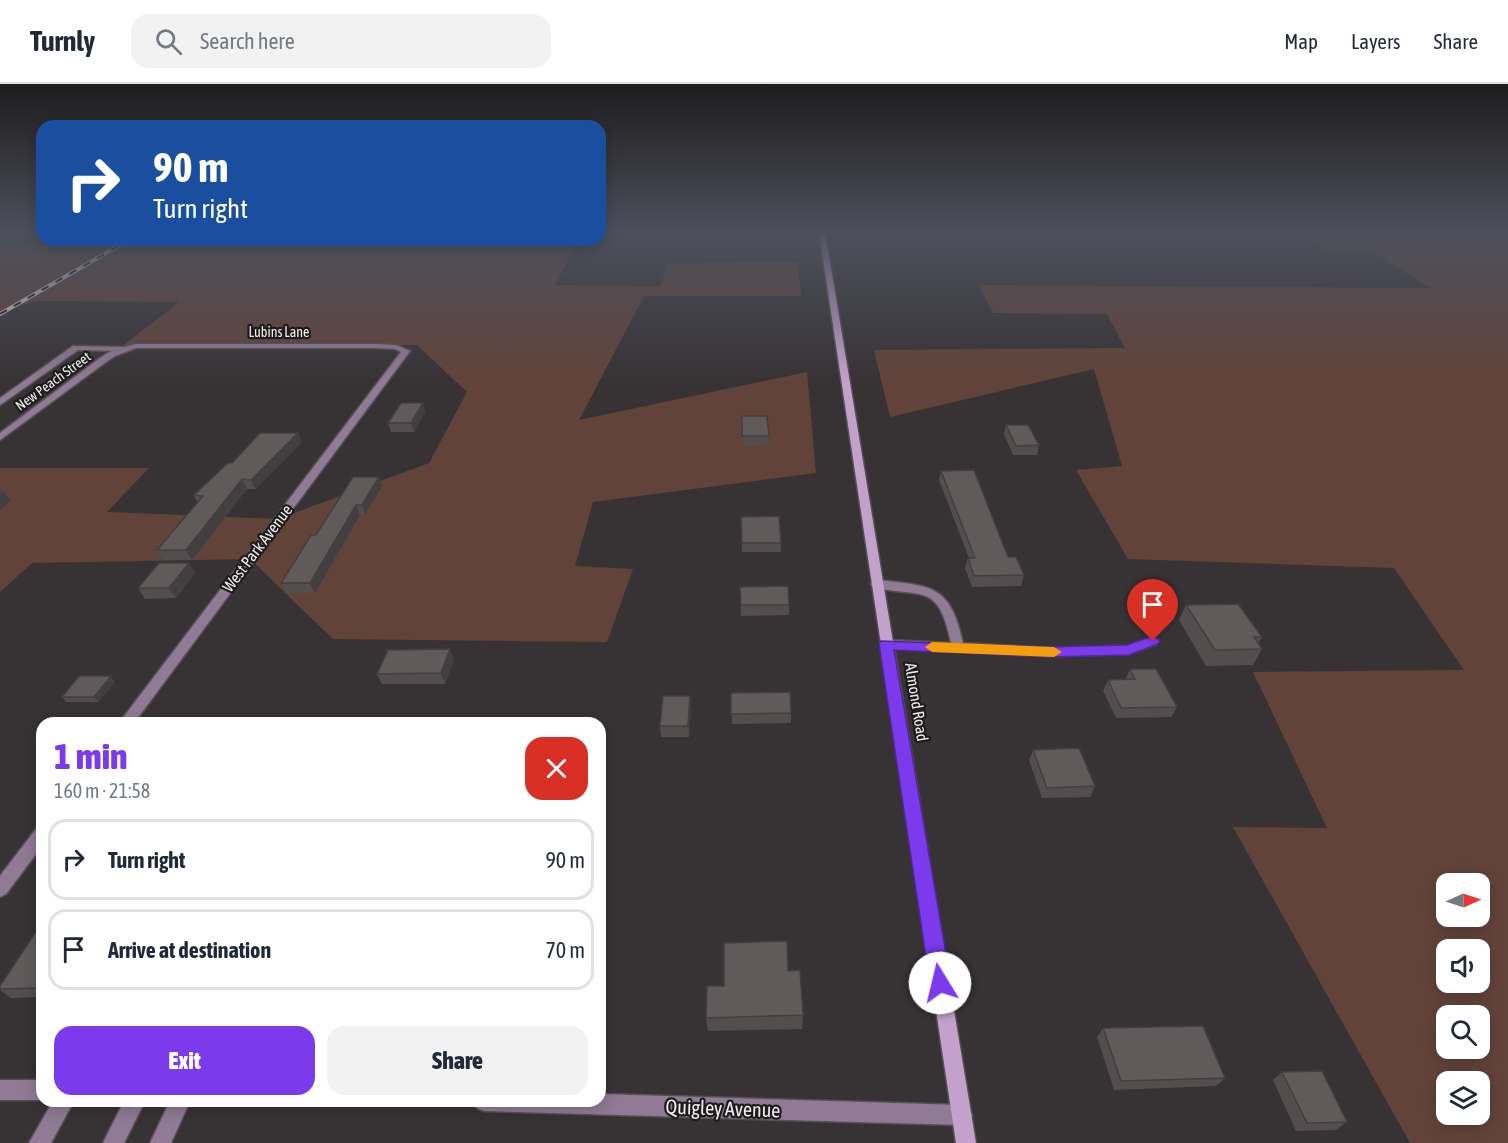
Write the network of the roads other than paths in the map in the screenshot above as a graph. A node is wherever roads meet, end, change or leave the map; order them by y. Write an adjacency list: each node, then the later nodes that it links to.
1 (830, 281): 6 (main road, Almond Road)
2 (124, 349): 3 (street, Lubins Lane); 4 (street); 5 (street, New Peach Street)
3 (389, 373): 10 (street, West Park Avenue)
4 (0, 402)
5 (0, 437)
6 (877, 584): 8 (main road, Almond Road); 9 (street)
7 (1153, 641): 9 (street)
8 (886, 644): 9 (street); 19 (main road, Almond Road)
9 (958, 648)
10 (131, 717)
11 (36, 842): 12 (street)
12 (0, 889)
13 (0, 1090): 14 (street)
14 (36, 1090)
15 (606, 1105): 19 (street, Quigley Avenue)
16 (60, 1107): 20 (street)
17 (132, 1107): 21 (street)
18 (177, 1107): 22 (street)
19 (962, 1115): 23 (main road, Almond Road)
20 (39, 1143)
21 (113, 1143)
22 (160, 1143)
23 (966, 1143)

